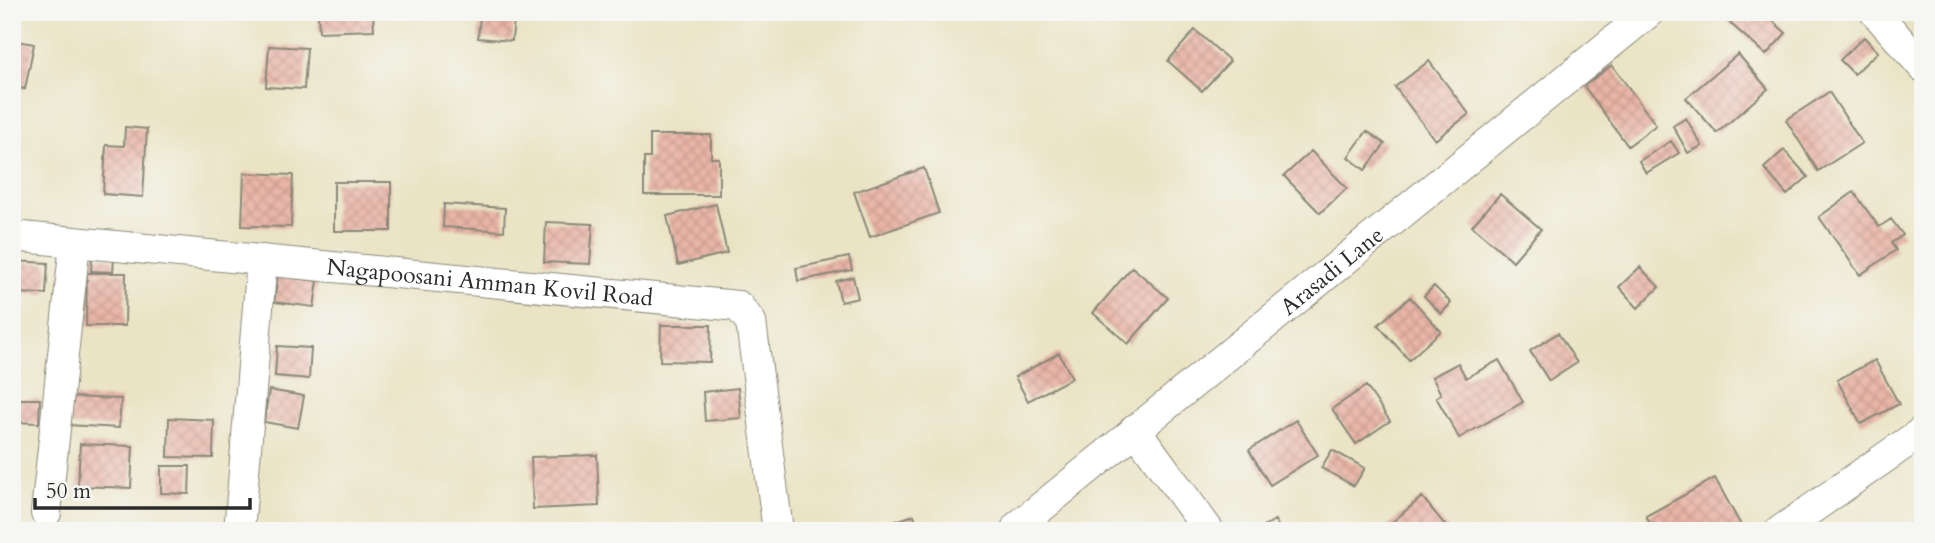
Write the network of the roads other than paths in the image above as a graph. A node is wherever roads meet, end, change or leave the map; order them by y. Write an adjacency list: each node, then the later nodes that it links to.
1 (1649, 12): 7 (street, Arasadi Lane)
2 (1875, 12): 3 (street)
3 (1923, 67)
4 (12, 236): 5 (street, Nagapoosani Amman Kovil Road)
5 (75, 243): 6 (street, Nagapoosani Amman Kovil Road); 9 (street)
6 (262, 260): 10 (street); 11 (street, Nagapoosani Amman Kovil Road)
7 (1135, 429): 12 (street, Arasadi Lane); 13 (street)
8 (1923, 431): 14 (street)
9 (46, 513)
10 (239, 531)
11 (778, 531)
12 (1016, 531)
13 (1209, 531)
14 (1780, 531)

